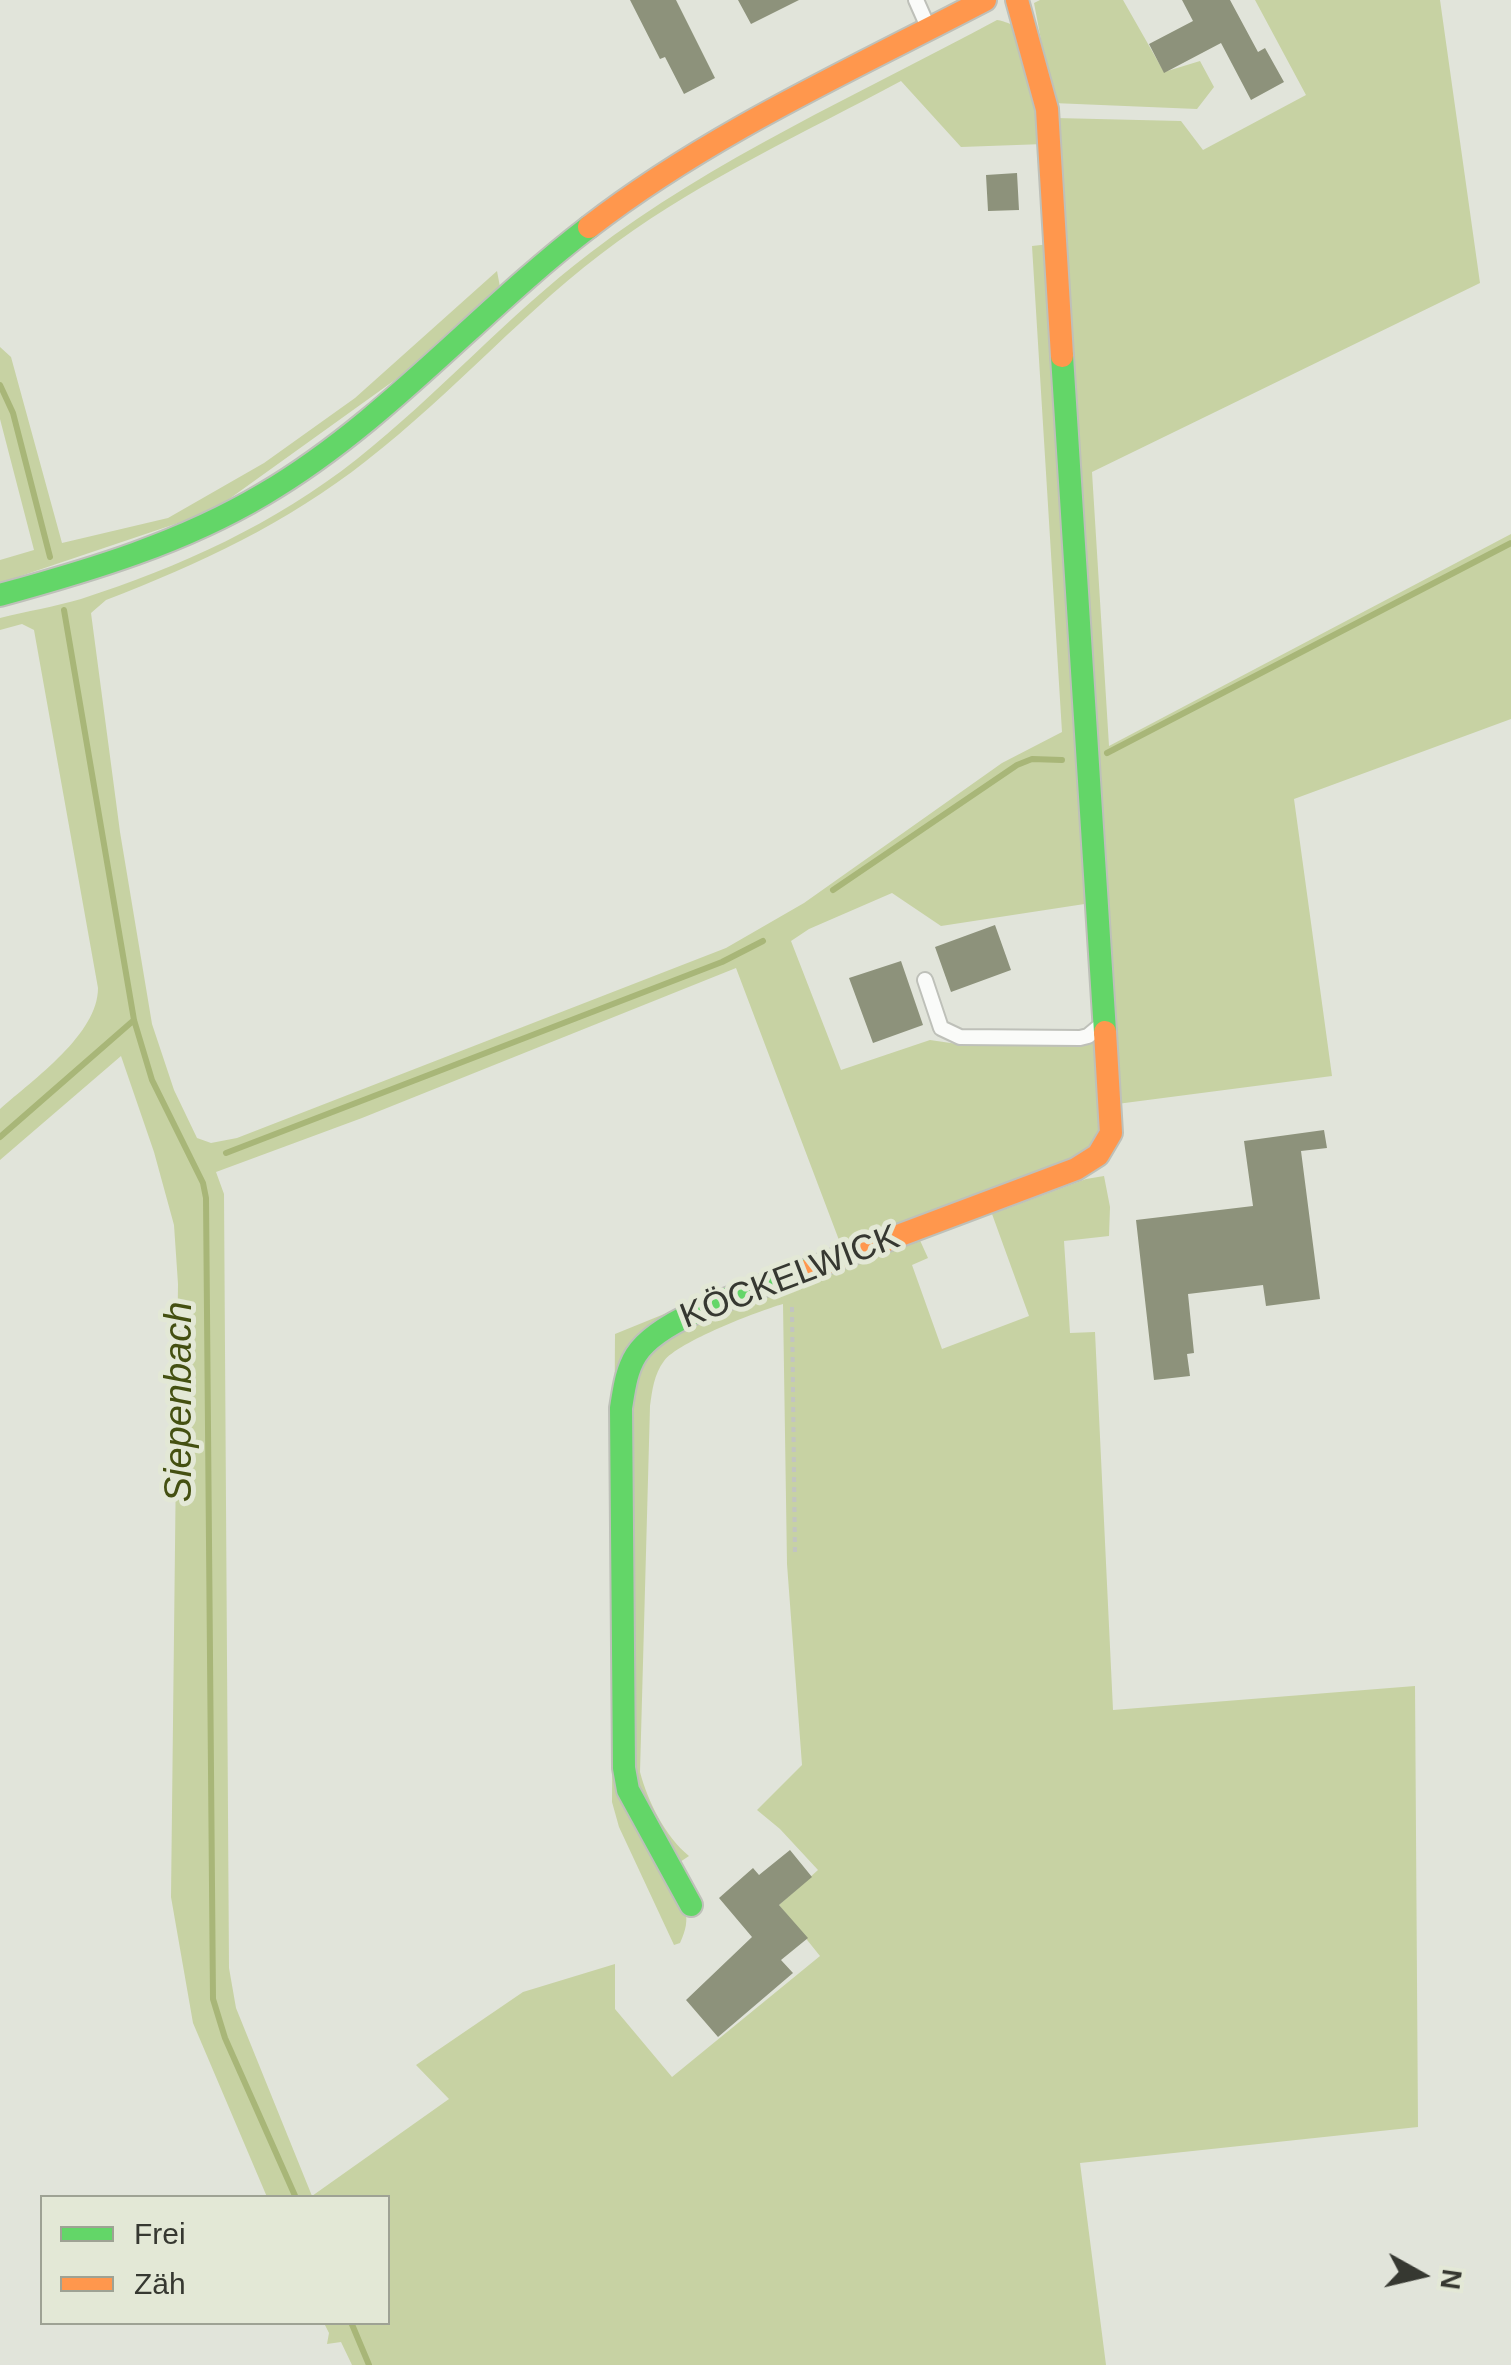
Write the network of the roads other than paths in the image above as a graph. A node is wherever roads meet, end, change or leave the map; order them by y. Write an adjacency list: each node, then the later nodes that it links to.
1 (916, 0): 4 (lane)
2 (985, 0): 4 (street)
3 (1017, 0): 7 (street, KÖCKELWICK)
4 (929, 30): 5 (street)
5 (0, 595)
6 (925, 980): 7 (lane)
7 (1104, 1022): 8 (street, KÖCKELWICK)
8 (692, 1905)

